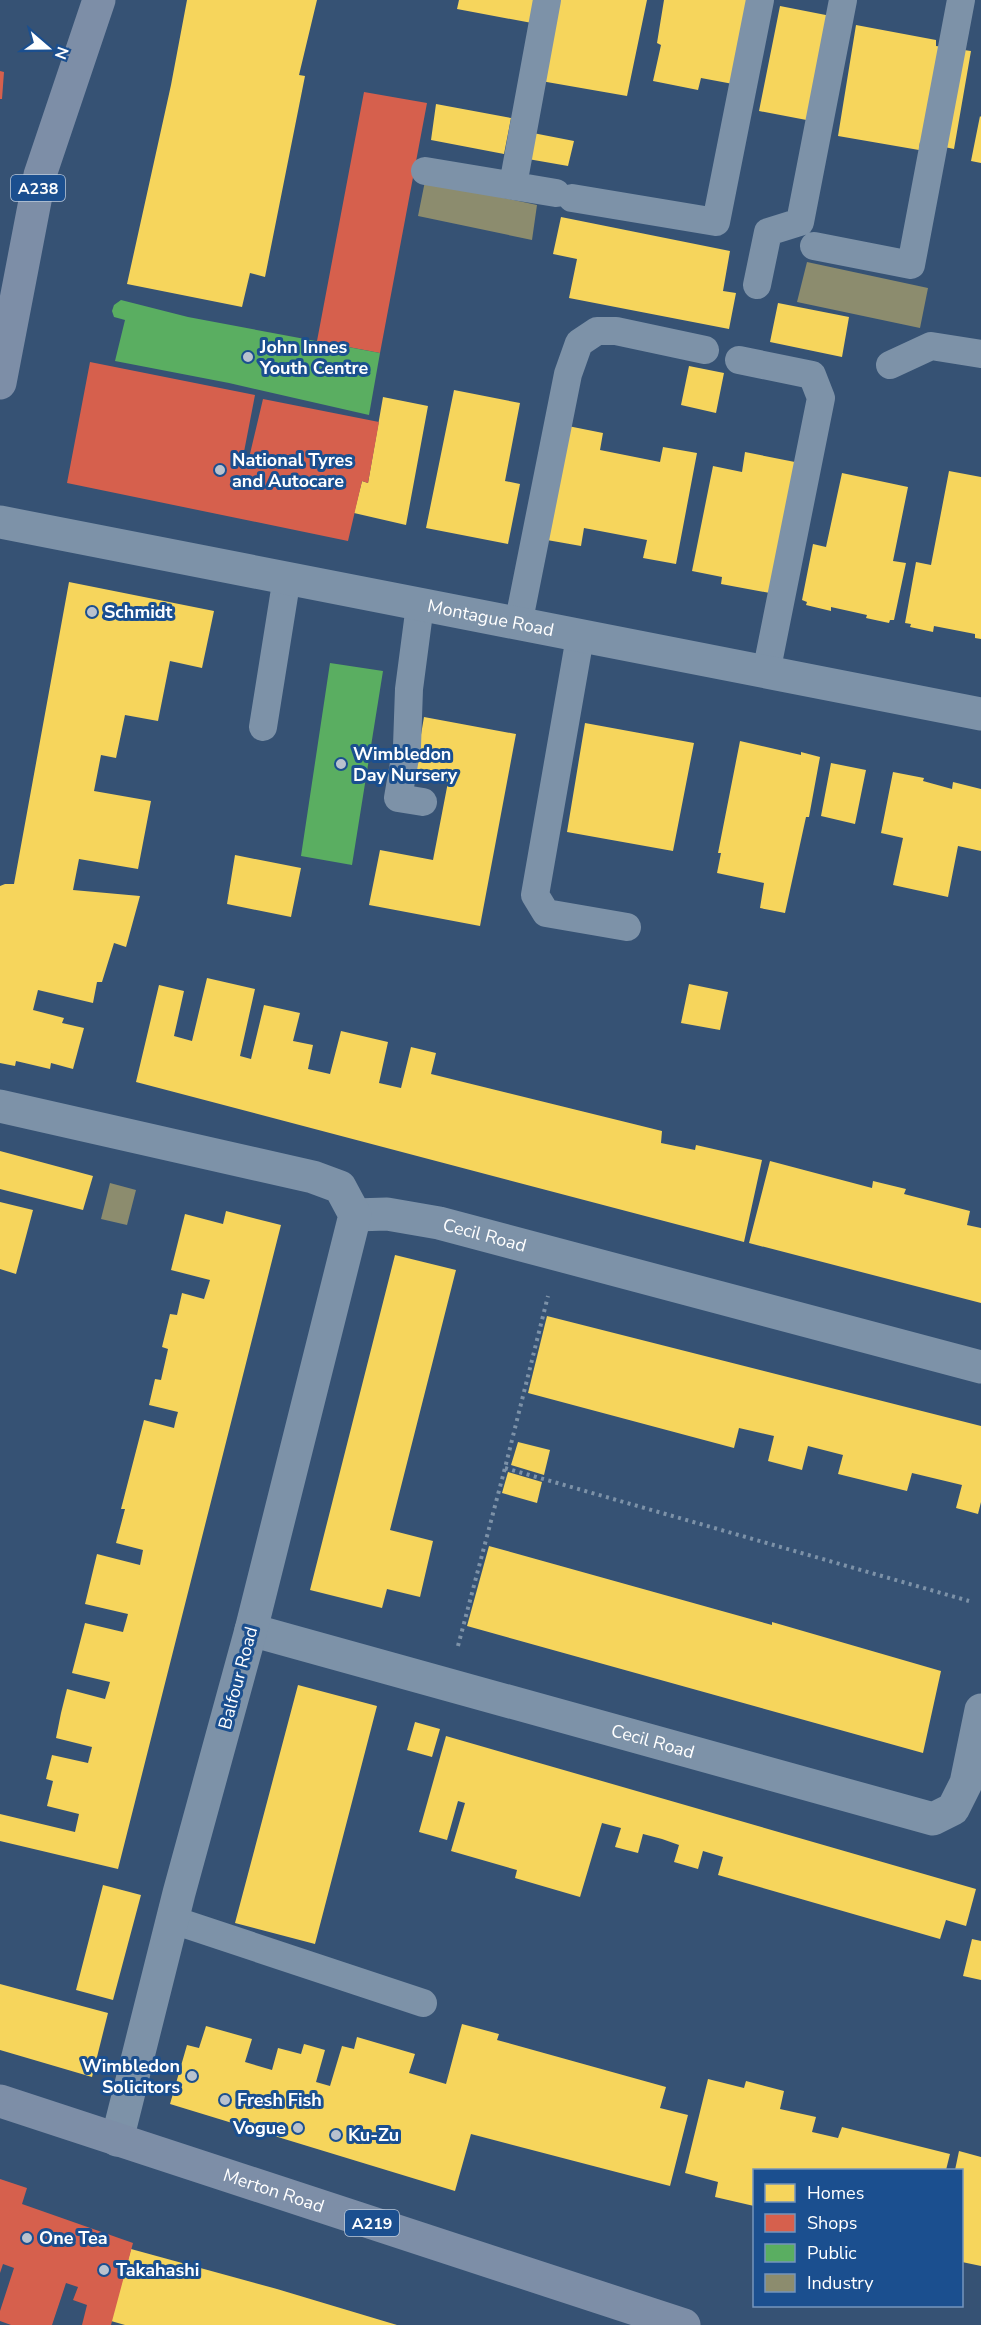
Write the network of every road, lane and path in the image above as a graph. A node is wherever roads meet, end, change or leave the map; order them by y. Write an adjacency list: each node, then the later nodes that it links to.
1 (99, 0): 14 (main road, A238)
2 (547, 0): 7 (lane)
3 (760, 0): 7 (lane)
4 (843, 0): 9 (lane)
5 (961, 0): 8 (lane)
6 (425, 171): 7 (lane)
7 (513, 186)
8 (814, 246)
9 (757, 285)
10 (705, 350): 18 (lane)
11 (981, 354): 13 (lane)
12 (739, 360): 20 (lane)
13 (890, 365)
14 (0, 383)
15 (0, 522): 16 (street, Montague Road)
16 (287, 577): 17 (street, Montague Road); 22 (lane)
17 (420, 605): 18 (street, Montague Road); 23 (lane)
18 (518, 625): 19 (street, Montague Road)
19 (580, 637): 20 (street, Montague Road); 24 (lane)
20 (766, 673): 21 (street, Montague Road)
21 (981, 714)
22 (263, 727)
23 (423, 802)
24 (627, 927)
25 (0, 1106): 26 (street)
26 (355, 1215): 28 (street, Cecil Road); 31 (street, Balfour Road)
27 (550, 1288): 29 (path)
28 (981, 1367)
29 (506, 1468): 30 (path); 32 (path)
30 (969, 1601)
31 (251, 1630): 33 (street, Cecil Road); 34 (street, Balfour Road)
32 (457, 1649)
33 (981, 1710)
34 (173, 1920): 35 (lane); 37 (street, Balfour Road)
35 (423, 2003)
36 (0, 2101): 37 (main road, Merton Road / A219)
37 (117, 2140): 38 (main road, Merton Road / A219)
38 (684, 2325)

